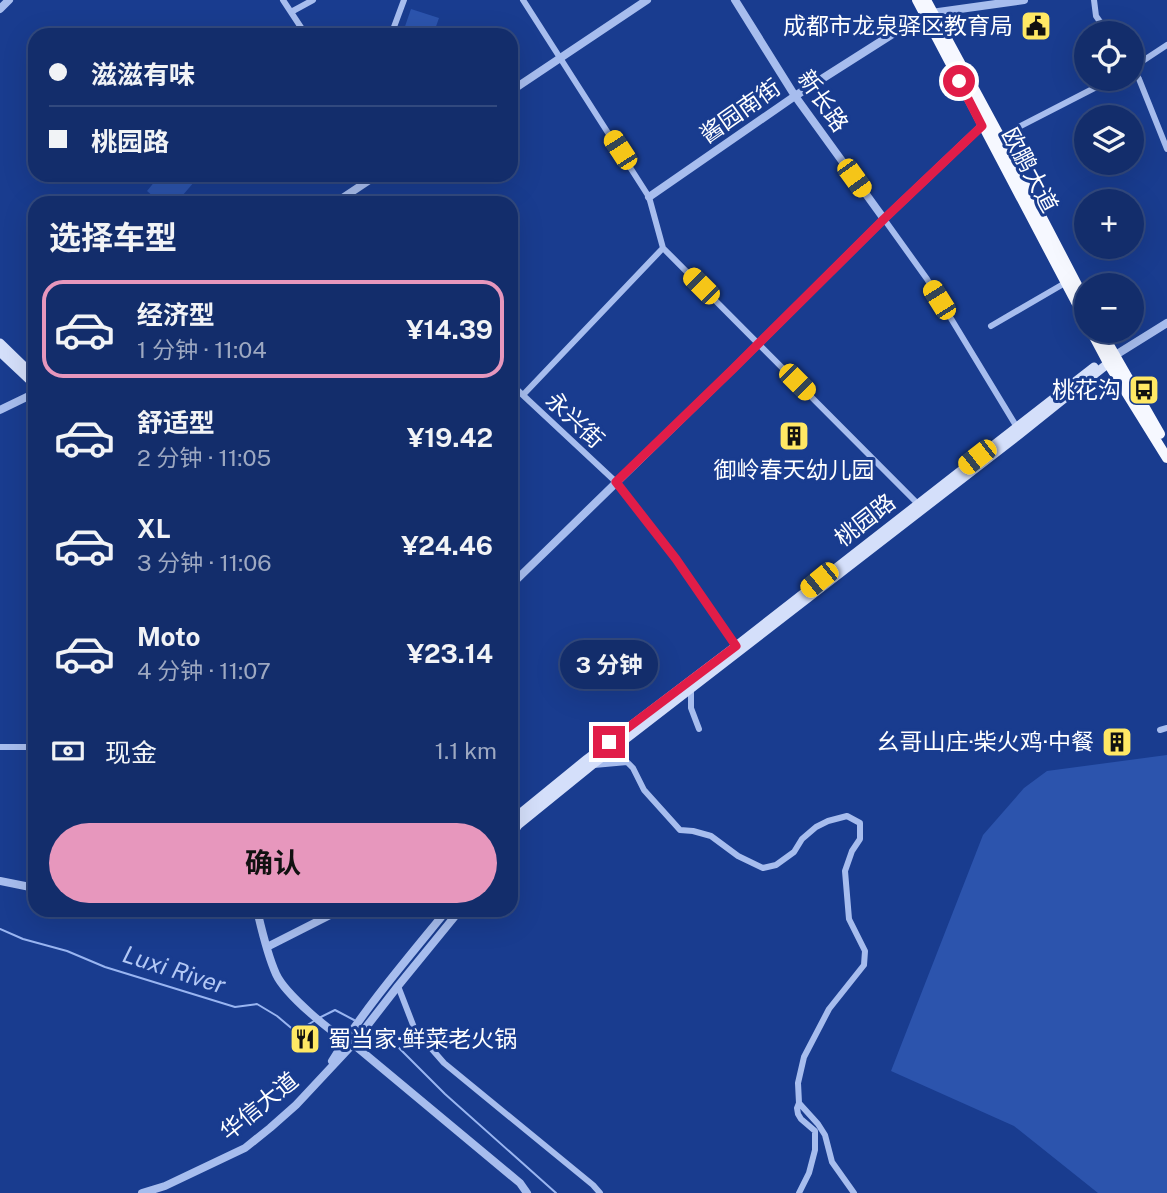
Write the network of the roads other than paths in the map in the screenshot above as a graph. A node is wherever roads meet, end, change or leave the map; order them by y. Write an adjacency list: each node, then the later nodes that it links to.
1 (9, 0): 12 (street)
2 (283, 0): 13 (street)
3 (313, 0): 13 (street)
4 (404, 0): 17 (street)
5 (523, 0): 19 (street)
6 (648, 0): 19 (street)
7 (734, 0): 24 (street, 新长路)
8 (917, 0): 14 (highway, 欧鹏大道)
9 (926, 0): 14 (highway, 欧鹏大道)
10 (1024, 0): 14 (street)
11 (1094, 0): 15 (street)
12 (0, 9)
13 (291, 12): 16 (street)
14 (928, 13): 24 (street, 酱园南街); 25 (highway, 欧鹏大道)
15 (1100, 21)
16 (301, 28)
17 (394, 28)
18 (1167, 46): 20 (street)
19 (560, 58): 21 (street); 30 (street)
20 (1144, 61)
21 (518, 86)
22 (1089, 91): 26 (street)
23 (1144, 91): 27 (street)
24 (795, 96): 30 (street, 酱园南街); 31 (street, 新长路)
25 (986, 122): 26 (highway, 欧鹏大道); 31 (street)
26 (995, 139): 33 (highway, 欧鹏大道); 34 (highway, 欧鹏大道)
27 (1167, 149)
28 (366, 182): 29 (street)
29 (346, 196)
30 (649, 197): 32 (street)
31 (884, 219): 41 (street); 50 (street, 新长路)
32 (663, 248): 41 (street); 47 (street)
33 (1074, 281)
34 (1065, 283): 35 (highway, 欧鹏大道); 37 (street)
35 (1074, 299)
36 (1167, 323): 43 (street)
37 (991, 326)
38 (0, 343): 44 (main road)
39 (1100, 343): 43 (highway)
40 (1105, 343): 43 (highway)
41 (758, 344): 53 (street); 54 (street)
42 (0, 352): 45 (main road)
43 (1111, 358): 50 (main road, 桃园路); 51 (highway); 52 (highway)
44 (28, 370)
45 (28, 378)
46 (518, 390): 47 (street, 永兴街)
47 (523, 395): 53 (street, 永兴街)
48 (28, 396): 49 (street)
49 (0, 410)
50 (1018, 430): 54 (main road, 桃园路)
51 (1167, 445)
52 (1167, 458)
53 (616, 482): 55 (street); 56 (street, 永兴街)
54 (920, 506): 56 (main road, 桃园路)
55 (518, 578)
56 (738, 648): 57 (main road); 62 (main road, 桃园路)
57 (691, 689): 58 (street); 61 (main road)
58 (699, 729)
59 (0, 747): 60 (street)
60 (28, 747)
61 (592, 765): 63 (main road); 74 (street)
62 (518, 821)
63 (518, 821)
64 (0, 881): 65 (street)
65 (28, 887)
66 (259, 917): 70 (street)
67 (326, 917): 70 (street)
68 (442, 917): 72 (street)
69 (454, 917): 71 (street)
70 (267, 947): 73 (street)
71 (398, 986): 72 (street); 77 (street)
72 (382, 999): 73 (street, 华信大道)
73 (349, 1043): 75 (street, 华信大道); 76 (street)
74 (799, 1103): 78 (street); 79 (street)
75 (142, 1193)
76 (527, 1193)
77 (600, 1193)
78 (799, 1193)
79 (854, 1193)

